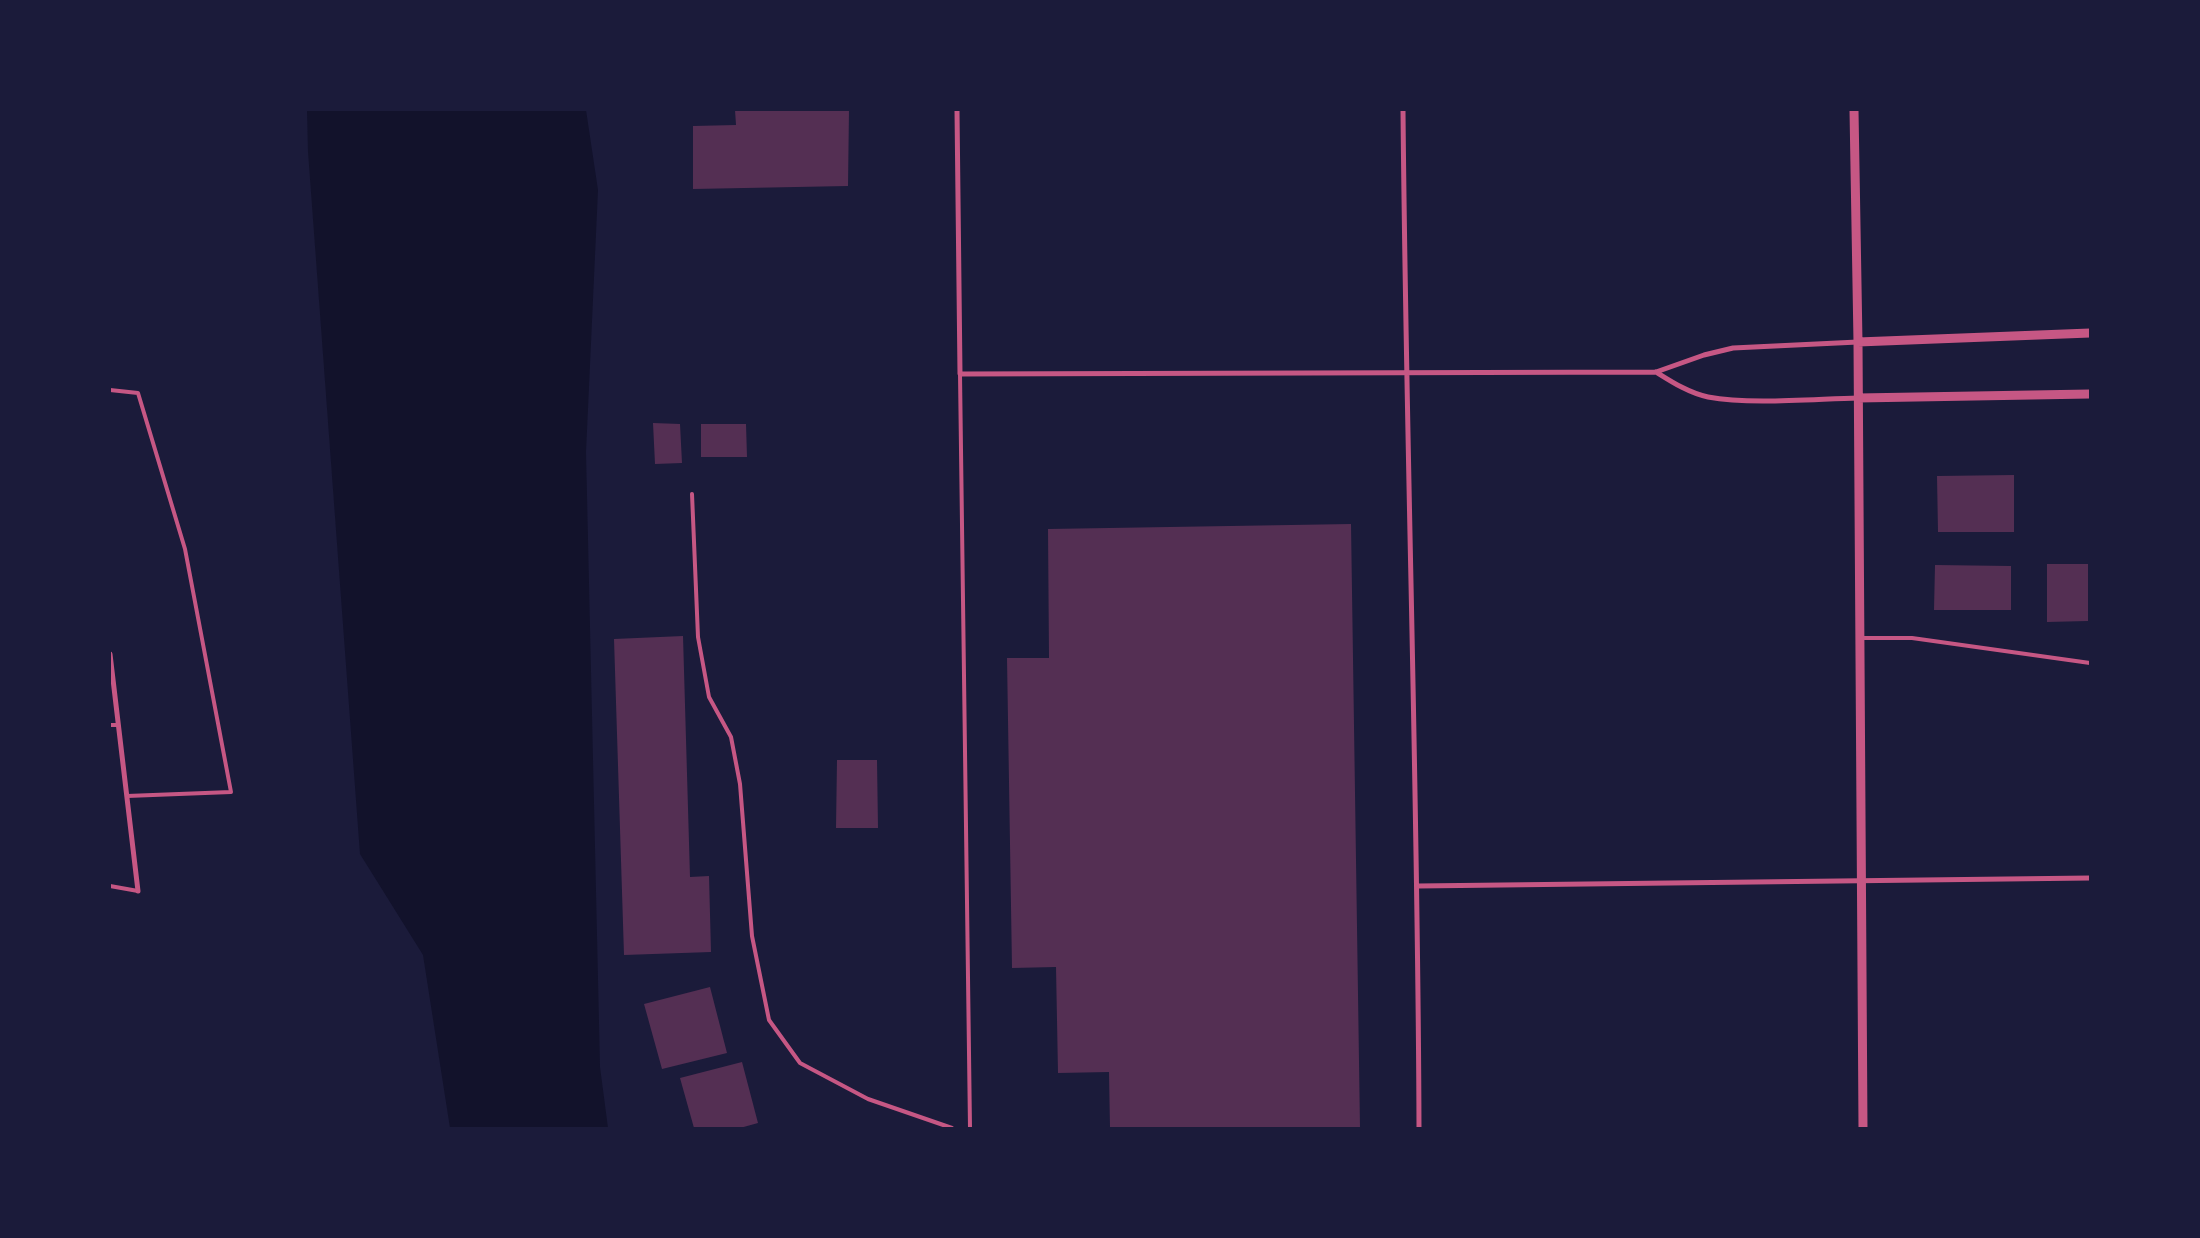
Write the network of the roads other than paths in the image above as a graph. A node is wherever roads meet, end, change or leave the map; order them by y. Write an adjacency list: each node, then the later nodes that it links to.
1 (957, 110): 7 (street)
2 (1403, 110): 8 (street)
3 (1854, 110): 5 (street)
4 (2090, 333): 5 (street)
5 (1858, 342): 6 (street); 11 (street)
6 (1656, 372): 8 (street); 11 (street)
7 (960, 374): 8 (street); 25 (lane)
8 (1406, 374): 22 (street)
9 (110, 390): 18 (lane)
10 (2090, 394): 11 (street)
11 (1858, 398): 13 (street)
12 (692, 494): 24 (lane)
13 (1859, 638): 15 (lane); 20 (street)
14 (110, 654): 16 (street)
15 (2090, 663)
16 (118, 725): 17 (lane); 18 (street)
17 (110, 726)
18 (127, 796): 23 (street)
19 (2090, 878): 20 (street)
20 (1860, 880): 22 (street); 27 (street)
21 (110, 886): 23 (lane)
22 (1418, 886): 26 (street)
23 (138, 891)
24 (952, 1128)
25 (970, 1128)
26 (1419, 1128)
27 (1863, 1128)

